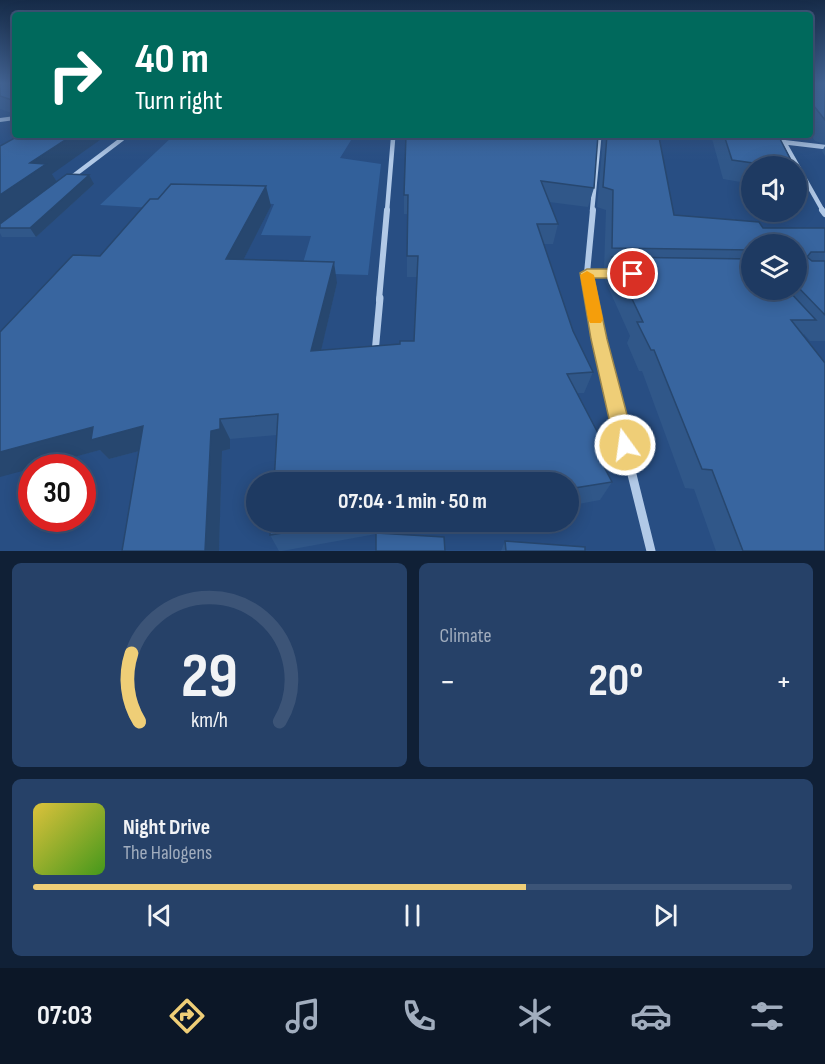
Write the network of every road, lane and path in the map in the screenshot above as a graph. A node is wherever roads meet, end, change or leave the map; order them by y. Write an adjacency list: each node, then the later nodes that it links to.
1 (123, 138): 7 (street)
2 (393, 138): 11 (street)
3 (599, 138): 9 (street)
4 (763, 139): 5 (street)
5 (784, 142): 6 (street); 8 (street)
6 (825, 147)
7 (60, 185)
8 (825, 214)
9 (587, 273): 10 (lane); 12 (street)
10 (622, 274)
11 (375, 359)
12 (651, 551)

